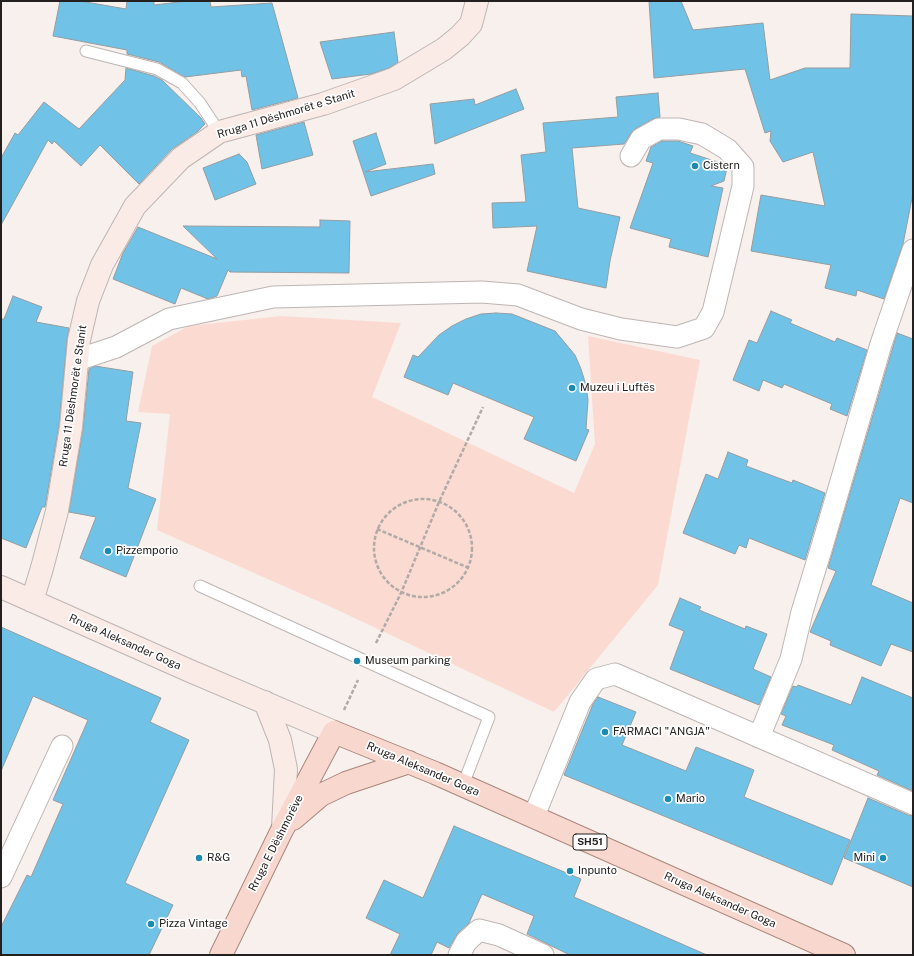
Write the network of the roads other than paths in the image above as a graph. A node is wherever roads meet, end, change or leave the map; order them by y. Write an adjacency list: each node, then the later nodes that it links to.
1 (477, 1): 3 (street, Rruga 11 Dëshmorët e Stanit)
2 (86, 51): 3 (lane)
3 (218, 132): 6 (street, Rruga 11 Dëshmorët e Stanit)
4 (631, 156): 6 (street)
5 (913, 250): 12 (street)
6 (77, 360): 9 (street, Rruga 11 Dëshmorët e Stanit)
7 (200, 586): 15 (lane)
8 (1, 587): 9 (street, Rruga Aleksander Goga / SH51)
9 (32, 601): 10 (street, Rruga Aleksander Goga / SH51)
10 (265, 702): 11 (street, Rruga Aleksander Goga / SH51); 18 (street)
11 (334, 732): 14 (main road, Rruga Aleksander Goga / SH51); 18 (main road, Rruga E Dëshmorëve)
12 (758, 737): 16 (street); 17 (street)
13 (62, 746): 19 (street)
14 (409, 762): 15 (main road, Rruga Aleksander Goga / SH51); 18 (main road)
15 (463, 785): 17 (main road, Rruga Aleksander Goga / SH51)
16 (913, 804)
17 (534, 816): 23 (main road, Rruga Aleksander Goga / SH51)
18 (283, 828): 20 (main road, Rruga E Dëshmorëve)
19 (1, 877)
20 (221, 955)
21 (459, 955): 22 (street)
22 (543, 955)
23 (844, 955)

